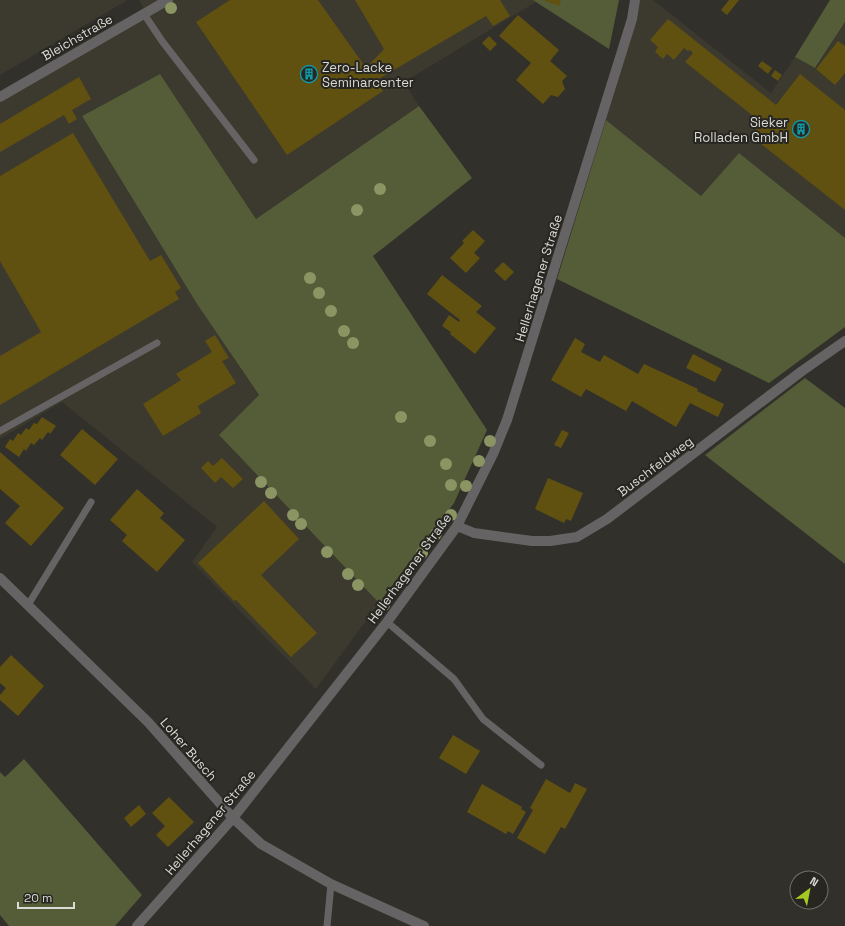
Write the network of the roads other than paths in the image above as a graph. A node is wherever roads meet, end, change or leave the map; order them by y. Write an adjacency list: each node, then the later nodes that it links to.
1 (168, 0): 3 (street, Bleichstraße)
2 (635, 0): 10 (street, Hellerhagener Straße)
3 (144, 14): 4 (street, Bleichstraße); 5 (lane)
4 (0, 97)
5 (254, 160)
6 (845, 341): 10 (street, Buschfeldweg)
7 (157, 343): 8 (lane)
8 (0, 431)
9 (91, 502): 12 (lane)
10 (457, 526): 13 (street, Hellerhagener Straße)
11 (0, 578): 12 (street, Loher Busch)
12 (28, 605): 15 (street, Loher Busch)
13 (387, 622): 14 (lane); 15 (street, Hellerhagener Straße)
14 (540, 765)
15 (233, 818): 16 (street, Loher Busch); 17 (street, Hellerhagener Straße)
16 (331, 884): 18 (lane); 19 (street, Loher Busch)
17 (136, 926)
18 (327, 926)
19 (424, 926)

